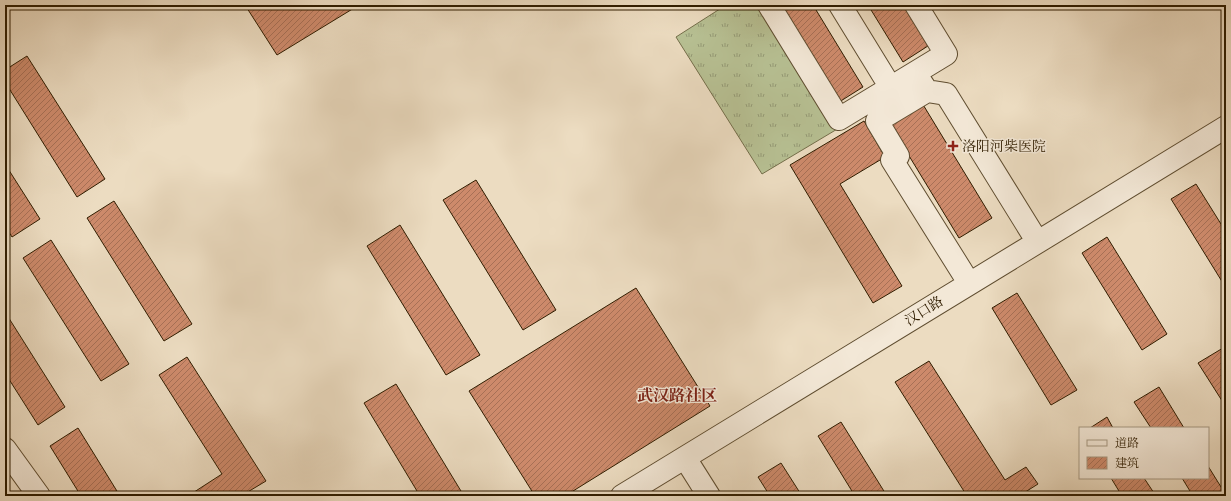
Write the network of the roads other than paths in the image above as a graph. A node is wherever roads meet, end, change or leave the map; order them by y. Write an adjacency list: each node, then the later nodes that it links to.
1 (769, 5): 5 (street)
2 (840, 5): 5 (street)
3 (916, 5): 4 (street)
4 (915, 73): 5 (street); 6 (street)
5 (891, 88)
6 (927, 91): 8 (street); 9 (street)
7 (1226, 127): 8 (street, 汉口路)
8 (1038, 241): 9 (street, 汉口路)
9 (969, 283): 11 (street, 汉口路)
10 (5, 449): 12 (street)
11 (685, 458): 13 (street, 汉口路); 14 (street)
12 (39, 496)
13 (622, 496)
14 (709, 496)

